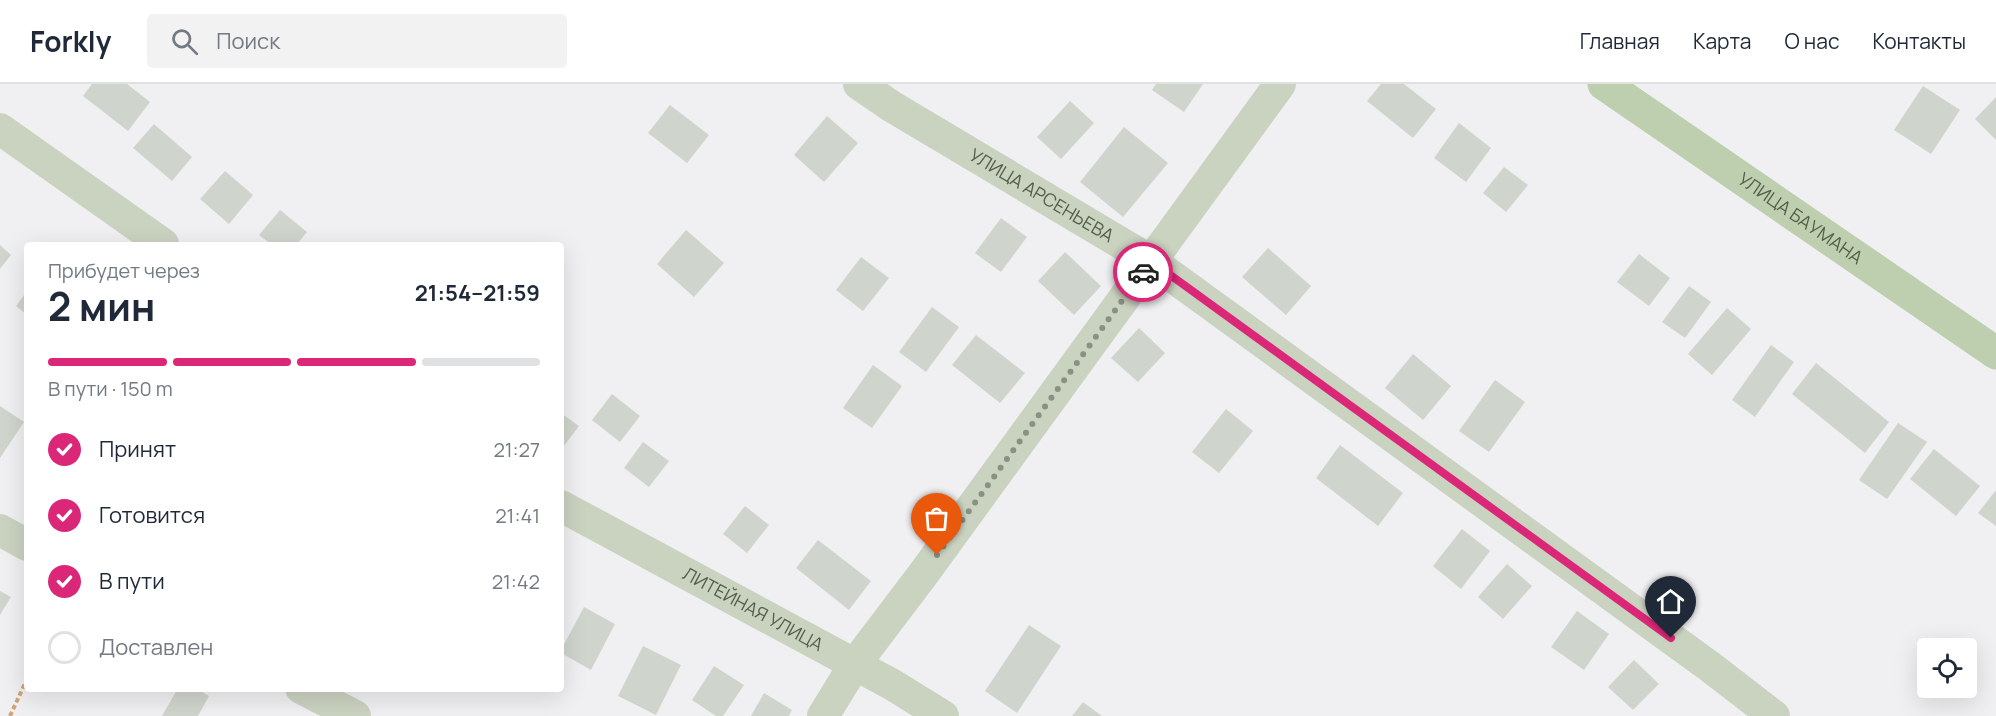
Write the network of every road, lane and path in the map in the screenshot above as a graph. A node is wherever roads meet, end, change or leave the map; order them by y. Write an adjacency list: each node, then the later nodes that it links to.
1 (859, 84): 6 (street, УЛИЦА АРСЕНЬЕВА)
2 (1280, 84): 6 (street)
3 (1604, 84): 7 (main road, УЛИЦА БАУМАНА)
4 (0, 129): 5 (street)
5 (160, 242)
6 (1151, 261): 11 (street); 18 (street, УЛИЦА АРСЕНЬЕВА)
7 (1996, 353)
8 (564, 508): 11 (street, ЛИТЕЙНАЯ УЛИЦА)
9 (0, 530): 10 (street)
10 (24, 543)
11 (855, 664): 16 (street); 17 (street, ЛИТЕЙНАЯ УЛИЦА)
12 (24, 686): 14 (path)
13 (310, 692): 15 (street)
14 (10, 716)
15 (355, 716)
16 (823, 716)
17 (943, 716)
18 (1774, 716)

